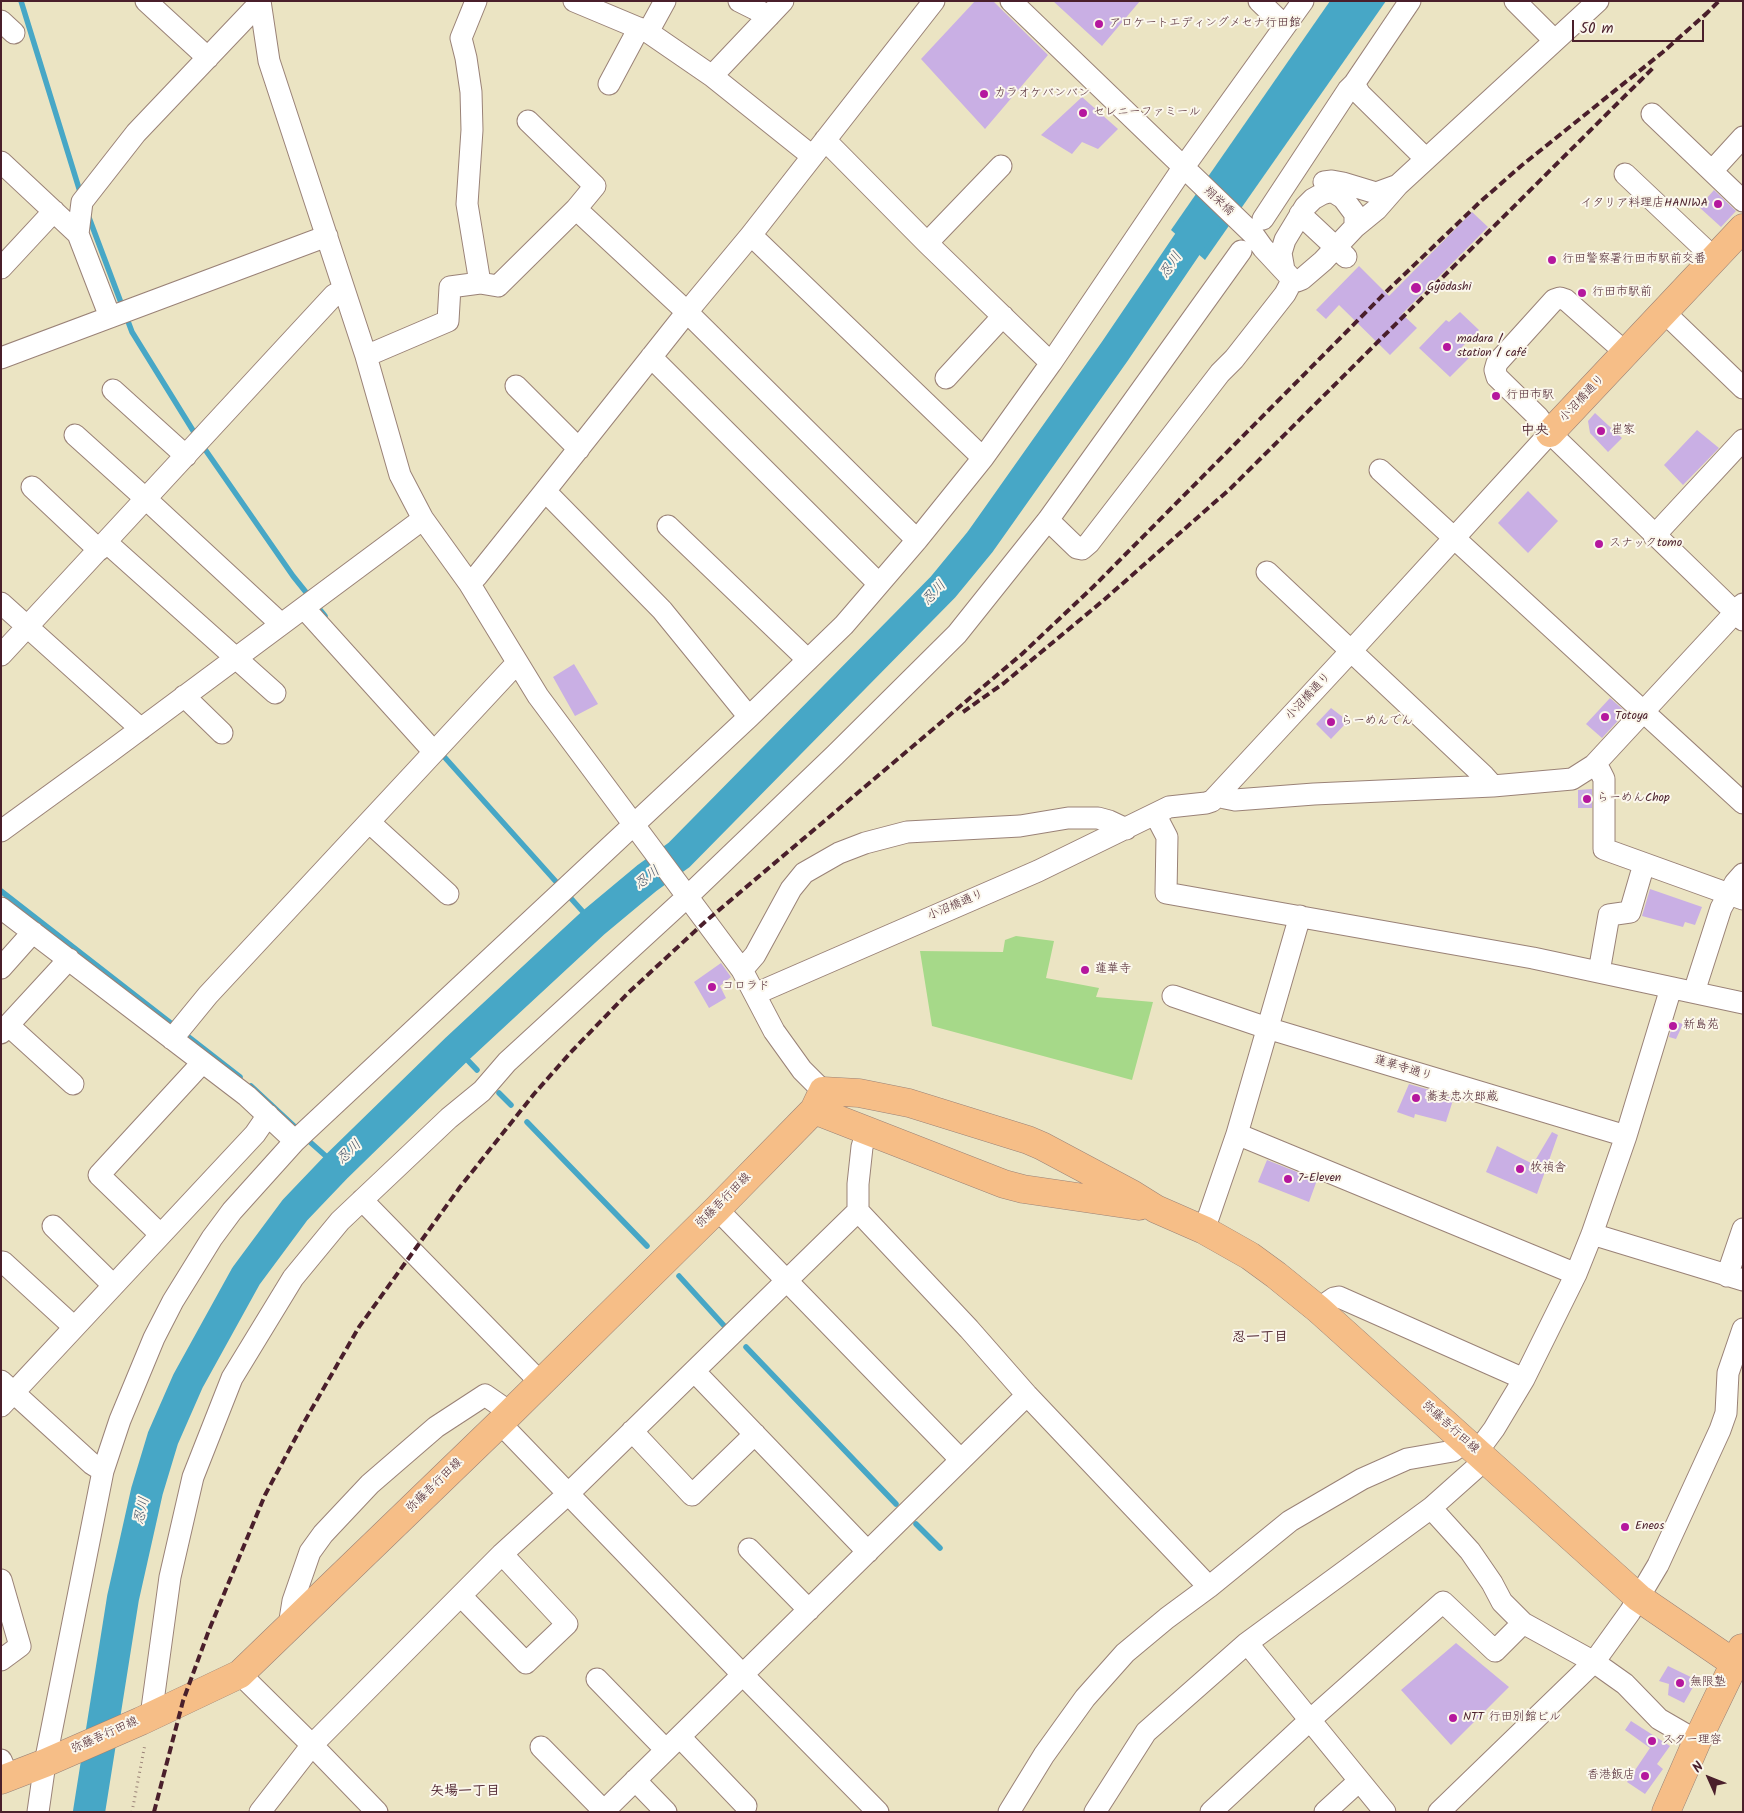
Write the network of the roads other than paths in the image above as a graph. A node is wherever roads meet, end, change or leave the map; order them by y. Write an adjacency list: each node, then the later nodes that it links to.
1 (146, 1): 18 (street)
2 (476, 1): 49 (street)
3 (574, 1): 16 (street)
4 (665, 1): 16 (street)
5 (739, 1): 14 (street)
6 (934, 1): 25 (street)
7 (1011, 1): 29 (street, 翔栄橋)
8 (1259, 1): 15 (street)
9 (1303, 1): 15 (street)
10 (1410, 1): 21 (street)
11 (1515, 1): 17 (street)
12 (1598, 1): 17 (street)
13 (260, 4): 18 (street); 43 (street)
14 (776, 9): 19 (street)
15 (1285, 26): 29 (street)
16 (644, 30): 19 (street); 20 (street)
17 (1554, 40): 26 (street)
18 (208, 58): 40 (street)
19 (712, 76): 25 (street)
20 (608, 84)
21 (1354, 84): 26 (street); 41 (street)
22 (1652, 114): 30 (street)
23 (528, 121): 34 (street)
24 (1743, 137): 30 (street)
25 (818, 148): 42 (street); 44 (street)
26 (1426, 159): 32 (street)
27 (1, 162): 36 (street)
28 (1001, 166): 44 (street)
29 (1186, 171): 41 (street, 翔栄橋); 59 (street)
30 (1712, 171): 33 (street)
31 (1625, 174): 46 (street)
32 (1398, 185): 35 (street); 37 (street)
33 (1743, 201)
34 (576, 209): 49 (street); 51 (street)
35 (1377, 209): 38 (street); 45 (street)
36 (54, 211): 40 (street); 47 (street)
37 (1299, 216): 38 (street); 41 (street); 45 (street); 48 (street)
38 (1355, 226): 45 (street)
39 (1743, 228): 46 (main road, 小沼橋通り)
40 (78, 234): 54 (street)
41 (1251, 234): 48 (street, 翔栄橋); 75 (street)
42 (751, 235): 51 (street); 69 (street)
43 (327, 236): 50 (street); 54 (street)
44 (927, 243): 53 (street)
45 (1341, 252): 48 (street)
46 (1714, 258): 52 (main road, 小沼橋通り)
47 (1, 268)
48 (1291, 277): 75 (street)
49 (480, 283): 56 (street)
50 (343, 290): 56 (street); 68 (street)
51 (686, 312): 57 (street); 78 (street)
52 (1664, 312): 55 (main road, 小沼橋通り); 62 (street)
53 (1003, 316): 59 (street); 60 (street)
54 (110, 317): 58 (street)
55 (1626, 353): 65 (main road, 小沼橋通り); 65 (street)
56 (366, 356): 74 (street)
57 (651, 357): 67 (street); 83 (street)
58 (1, 358)
59 (1051, 363): 69 (street)
60 (946, 378)
61 (516, 386): 67 (street)
62 (1743, 388)
63 (113, 390): 68 (street)
64 (75, 434): 73 (street)
65 (1550, 434): 77 (street); 79 (street, 小沼橋通り)
66 (1743, 440): 77 (street)
67 (579, 449): 72 (street)
68 (186, 456): 73 (street)
69 (983, 458): 78 (street)
70 (1380, 470): 79 (street)
71 (32, 487): 80 (street)
72 (545, 491): 82 (street); 97 (street)
73 (146, 499): 80 (street); 87 (street)
74 (423, 519): 82 (street); 85 (street)
75 (1048, 520): 112 (street)
76 (668, 526): 92 (street)
77 (1654, 536): 86 (street)
78 (917, 540): 83 (street)
79 (1454, 540): 89 (street, 小沼橋通り); 96 (street)
80 (102, 546): 88 (street); 91 (street)
81 (1267, 572): 89 (street)
82 (469, 583): 93 (street)
83 (879, 584): 92 (street)
84 (1, 603): 88 (street)
85 (304, 608): 87 (street); 100 (street)
86 (1740, 612): 96 (street)
87 (280, 624): 91 (street)
88 (27, 626): 90 (street); 98 (street)
89 (1351, 651): 102 (street); 103 (street, 小沼橋通り)
90 (1, 656)
91 (235, 658): 94 (street); 95 (street)
92 (808, 660): 97 (street)
93 (516, 664): 100 (street); 107 (street)
94 (275, 693)
95 (184, 696): 98 (street); 99 (street)
96 (1644, 712): 101 (street); 104 (street)
97 (749, 716): 107 (street)
98 (141, 729): 109 (street)
99 (222, 733)
100 (434, 752): 106 (street)
101 (1594, 765): 102 (street); 110 (street)
102 (1493, 786): 103 (street)
103 (1218, 795): 105 (street, 小沼橋通り)
104 (1743, 803)
105 (1155, 814): 108 (street, 小沼橋通り); 116 (street)
106 (369, 822): 113 (street); 129 (street)
107 (636, 826): 112 (street); 137 (street)
108 (1126, 829): 120 (street); 124 (street, 小沼橋通り)
109 (1, 831)
110 (1644, 864): 114 (street); 121 (street)
111 (1743, 874): 114 (street)
112 (686, 893): 120 (street); 138 (street)
113 (448, 894)
114 (1736, 897): 123 (street)
115 (1, 908): 117 (street)
116 (1300, 916): 121 (street); 127 (street)
117 (33, 932): 118 (street); 119 (street)
118 (69, 959): 128 (street); 129 (street)
119 (1, 968)
120 (742, 970): 124 (street)
121 (1598, 972): 122 (street)
122 (1671, 988): 123 (street); 136 (street)
123 (1694, 992): 126 (street)
124 (755, 994): 132 (street)
125 (1173, 996): 127 (street, 蓮華寺通り)
126 (1743, 1003)
127 (1267, 1028): 135 (street); 136 (street, 蓮華寺通り)
128 (5, 1029): 131 (street)
129 (172, 1039): 130 (street)
130 (202, 1063): 133 (street); 145 (street)
131 (73, 1084)
132 (818, 1101): 134 (main road, 弥藤吾行田線); 139 (main road, 弥藤吾行田線); 140 (main road, 弥藤吾行田線)
133 (268, 1115): 137 (street); 145 (street)
134 (867, 1131): 140 (main road, 弥藤吾行田線); 141 (street)
135 (1237, 1134): 144 (street); 148 (street)
136 (1626, 1136): 146 (street)
137 (295, 1141): 165 (street)
138 (362, 1200): 157 (street); 185 (street)
139 (717, 1209): 150 (street); 157 (main road, 弥藤吾行田線)
140 (1156, 1209): 144 (main road, 弥藤吾行田線)
141 (858, 1211): 150 (street); 159 (street)
142 (52, 1226): 151 (street)
143 (1743, 1228): 149 (street)
144 (1204, 1230): 152 (main road, 弥藤吾行田線)
145 (160, 1234): 151 (street)
146 (1592, 1234): 148 (street); 149 (street)
147 (3, 1262): 153 (street)
148 (1576, 1274): 156 (street)
149 (1735, 1278)
150 (786, 1281): 155 (street); 164 (street)
151 (113, 1285): 153 (street)
152 (1318, 1309): 156 (street); 163 (main road, 弥藤吾行田線)
153 (74, 1327): 158 (street)
154 (1743, 1329): 174 (street)
155 (694, 1371): 161 (street); 162 (street)
156 (1524, 1379): 163 (street)
157 (541, 1383): 160 (main road, 弥藤吾行田線)
158 (5, 1393): 165 (street)
159 (1027, 1395): 164 (street); 172 (street)
160 (506, 1418): 166 (street); 177 (main road, 弥藤吾行田線); 177 (street)
161 (632, 1431): 162 (street); 166 (street)
162 (755, 1434): 169 (street)
163 (1476, 1451): 167 (street); 172 (street); 174 (main road, 弥藤吾行田線)
164 (961, 1460): 169 (street)
165 (103, 1471): 191 (street)
166 (568, 1494): 170 (street); 183 (street)
167 (1431, 1508): 176 (street); 178 (street)
168 (749, 1550): 175 (street)
169 (868, 1552): 175 (street)
170 (502, 1554): 173 (street); 173 (street)
171 (1, 1580): 180 (street)
172 (1209, 1587): 202 (street)
173 (461, 1596): 189 (street)
174 (1639, 1598): 179 (main road, 弥藤吾行田線); 181 (street)
175 (809, 1610): 183 (street)
176 (1523, 1623): 181 (street); 186 (street)
177 (289, 1626): 182 (main road, 弥藤吾行田線)
178 (1248, 1643): 186 (street); 203 (street)
179 (1740, 1659): 187 (main road)
180 (1, 1660)
181 (1594, 1662): 187 (street); 207 (street)
182 (240, 1674): 185 (main road, 弥藤吾行田線); 189 (street)
183 (743, 1675): 188 (street); 201 (street)
184 (597, 1679): 188 (street)
185 (146, 1718): 191 (main road, 弥藤吾行田線)
186 (1310, 1720): 194 (street); 204 (street)
187 (1697, 1741): 208 (main road)
188 (673, 1744): 193 (street); 195 (street)
189 (312, 1745): 197 (street); 198 (street)
190 (541, 1747): 199 (street)
191 (50, 1760): 192 (main road, 弥藤吾行田線); 196 (street)
192 (4, 1773)
193 (635, 1780): 199 (street); 200 (street)
194 (1359, 1781): 205 (street); 206 (street)
195 (746, 1806)
196 (38, 1812)
197 (260, 1812)
198 (377, 1812)
199 (603, 1812)
200 (666, 1812)
201 (878, 1812)
202 (1008, 1812)
203 (1094, 1812)
204 (1212, 1812)
205 (1325, 1812)
206 (1385, 1812)
207 (1439, 1812)
208 (1666, 1812)

